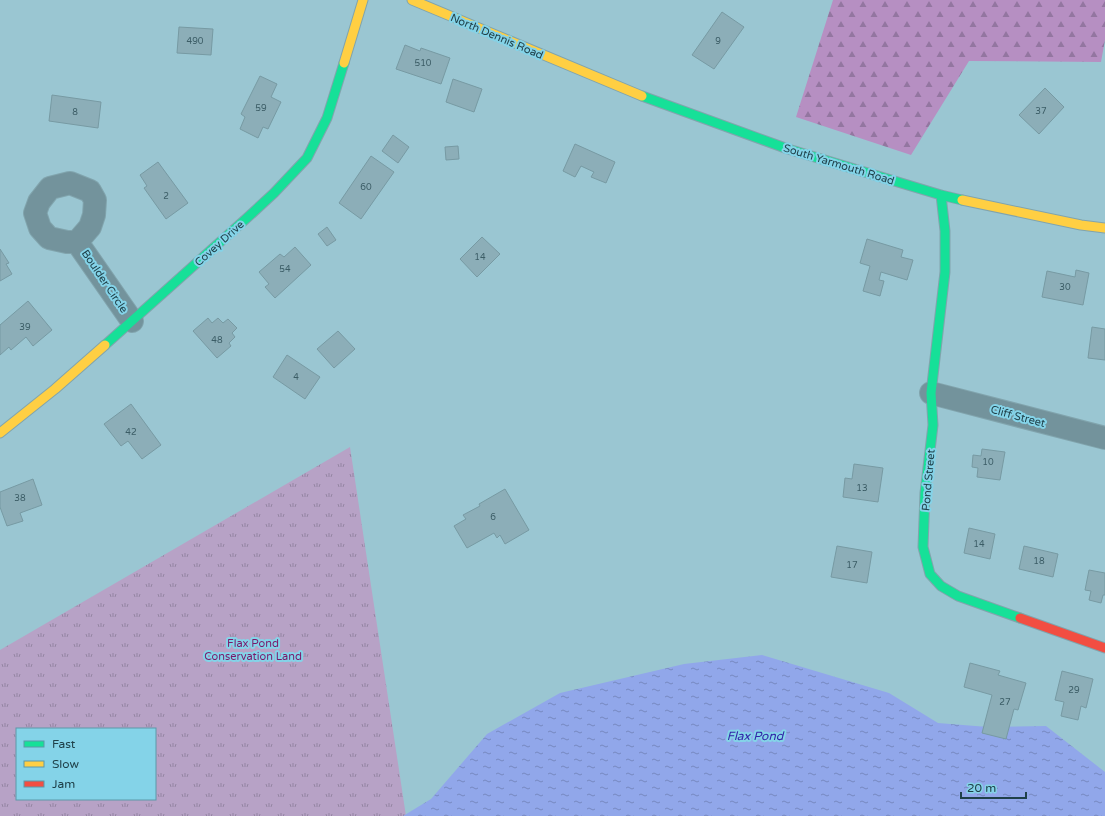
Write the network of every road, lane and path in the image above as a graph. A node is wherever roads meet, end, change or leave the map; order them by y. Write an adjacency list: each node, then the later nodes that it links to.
1 (363, 0): 7 (street, Covey Drive)
2 (412, 0): 3 (street, North Dennis Road)
3 (582, 72): 4 (street, South Yarmouth Road)
4 (941, 195): 5 (street, South Yarmouth Road); 8 (street, Pond Street)
5 (1105, 228)
6 (77, 242): 7 (street, Boulder Circle)
7 (132, 321): 9 (street, Covey Drive)
8 (931, 393): 10 (street, Cliff Street); 11 (street, Pond Street)
9 (0, 433)
10 (1105, 438)
11 (1105, 648)

